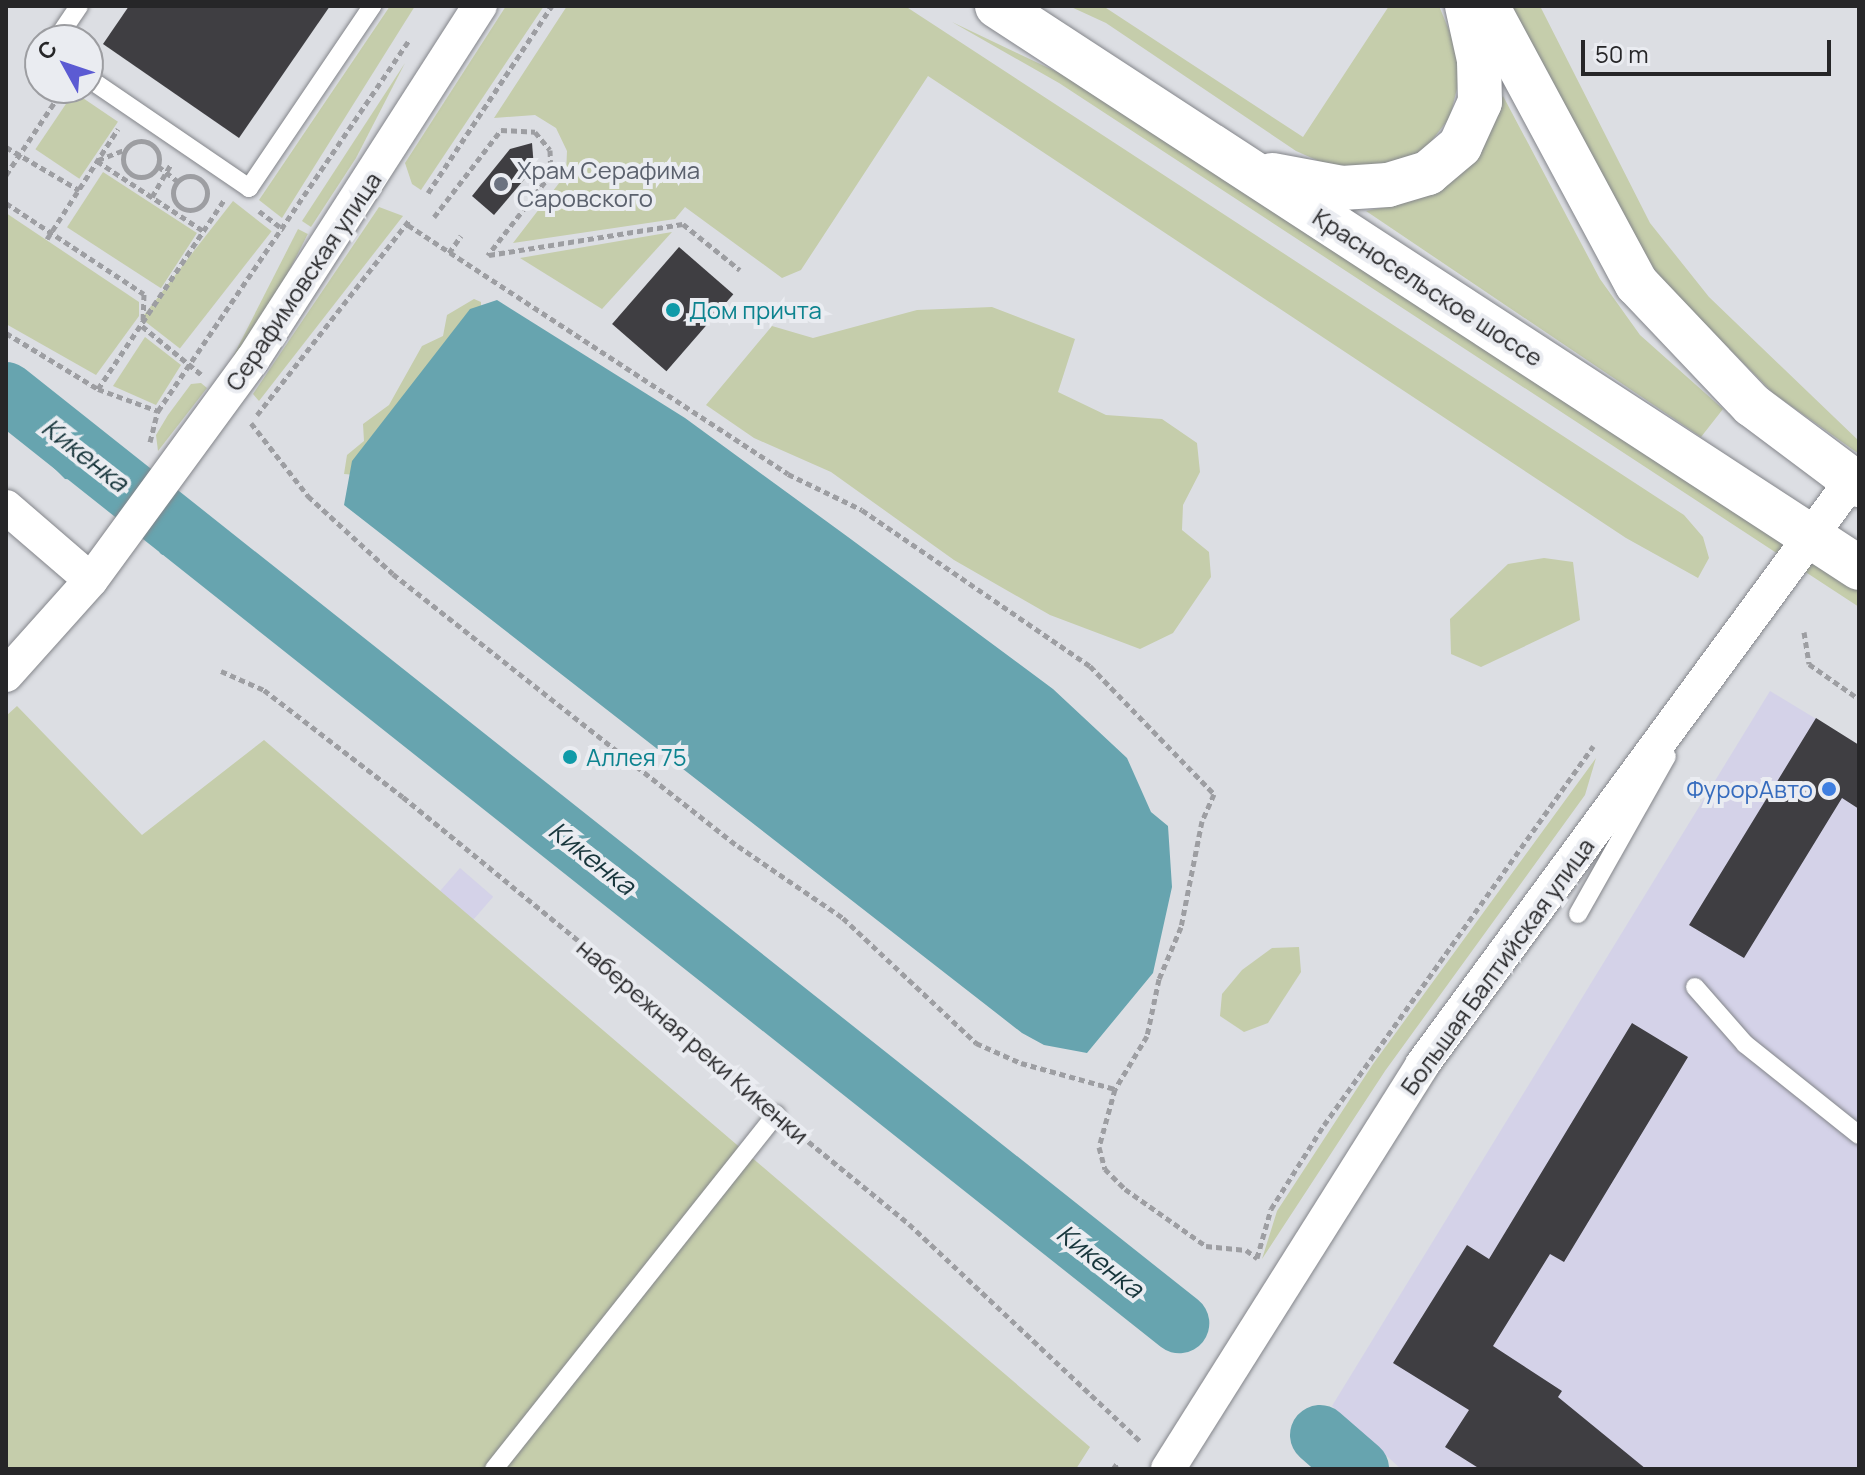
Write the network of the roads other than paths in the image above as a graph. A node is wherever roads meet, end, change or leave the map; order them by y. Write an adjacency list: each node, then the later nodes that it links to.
1 (79, 6): 7 (lane)
2 (372, 6): 8 (lane)
3 (480, 6): 14 (street, Серафимовская улица)
4 (997, 6): 9 (main road, Красносельское шоссе)
5 (1467, 6): 9 (main road)
6 (1487, 6): 10 (main road)
7 (67, 24)
8 (104, 89)
9 (1250, 171): 12 (main road, Красносельское шоссе)
10 (1855, 482): 12 (street, Большая Балтийская улица)
11 (6, 507): 14 (street)
12 (1810, 536): 13 (main road, Красносельское шоссе); 15 (street, Большая Балтийская улица)
13 (1859, 568)
14 (91, 580): 16 (street)
15 (1718, 665): 17 (lane); 22 (street, Большая Балтийская улица)
16 (6, 675)
17 (1578, 914)
18 (1695, 987): 20 (lane)
19 (776, 1114): 21 (lane)
20 (1859, 1135)
21 (494, 1469)
22 (1168, 1469)

